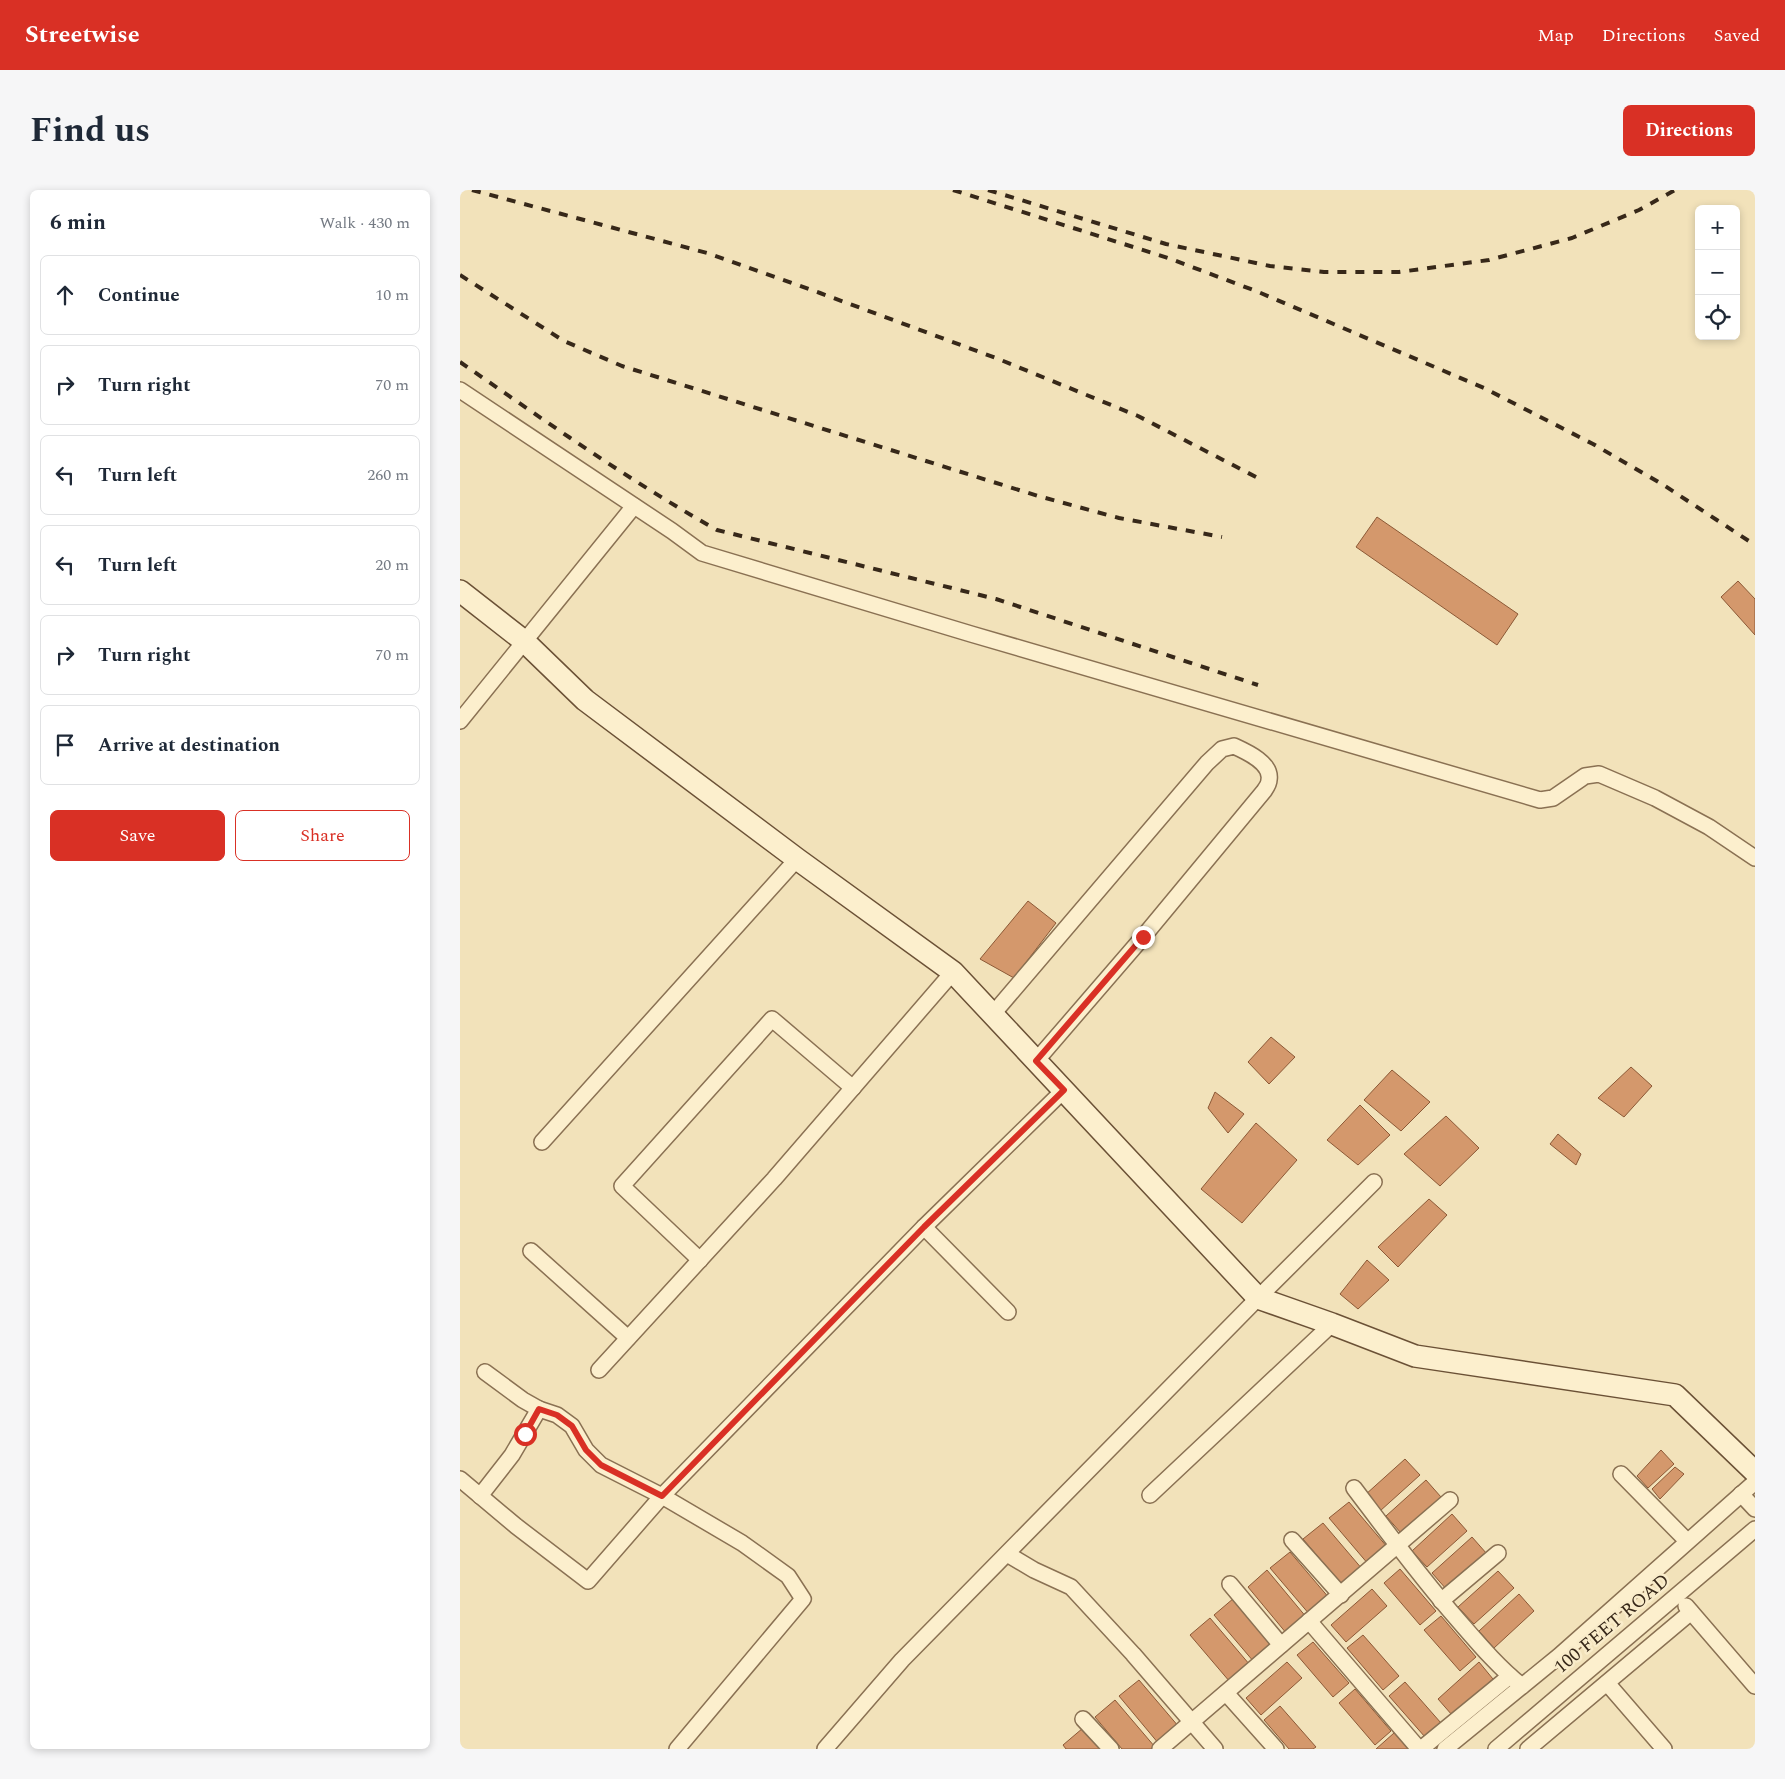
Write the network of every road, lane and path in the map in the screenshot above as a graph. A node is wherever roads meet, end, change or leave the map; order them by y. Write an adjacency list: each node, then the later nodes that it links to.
1 (460, 390): 2 (street)
2 (634, 506): 4 (street); 6 (street)
3 (460, 591): 4 (street)
4 (524, 641): 5 (street); 7 (street)
5 (460, 721)
6 (1755, 858)
7 (797, 859): 8 (street); 13 (street)
8 (953, 972): 9 (street); 11 (street)
9 (992, 1015): 10 (street); 10 (street)
10 (1036, 1061): 12 (street)
11 (853, 1088): 17 (street); 17 (street)
12 (1064, 1090): 15 (street); 18 (street)
13 (542, 1142)
14 (1374, 1182): 18 (street)
15 (924, 1227): 19 (street); 33 (street)
16 (531, 1251): 21 (street)
17 (700, 1260): 21 (street)
18 (1258, 1298): 20 (street); 41 (street)
19 (1008, 1312)
20 (1332, 1324): 25 (street); 31 (street)
21 (628, 1338): 22 (street)
22 (599, 1370)
23 (485, 1372): 24 (street)
24 (539, 1409): 32 (street); 33 (street)
25 (1755, 1472)
26 (1621, 1474): 38 (street)
27 (460, 1479): 32 (street)
28 (1755, 1482): 30 (street)
29 (1354, 1488): 39 (street)
30 (1741, 1494): 35 (street); 38 (street)
31 (1150, 1495)
32 (480, 1496): 33 (street)
33 (662, 1496): 56 (street)
34 (1450, 1500): 39 (street)
35 (1755, 1509)
36 (1755, 1530): 44 (street, 100 FEET ROAD)
37 (1292, 1540): 43 (street)
38 (1687, 1541): 51 (street)
39 (1398, 1547): 43 (street); 45 (street)
40 (1498, 1553): 45 (street)
41 (1007, 1554): 55 (street); 57 (street)
42 (1230, 1584): 48 (street)
43 (1341, 1595): 47 (street)
44 (1677, 1595): 46 (street); 64 (street, 100 FEET ROAD)
45 (1441, 1601): 49 (street)
46 (1691, 1612): 50 (street); 52 (street)
47 (1310, 1621): 48 (street); 62 (street)
48 (1281, 1645): 53 (street)
49 (1510, 1676): 51 (street); 62 (street)
50 (1607, 1683): 65 (street); 66 (street)
51 (1522, 1686): 63 (street)
52 (1755, 1686)
53 (1226, 1693): 55 (street); 61 (street)
54 (1083, 1719): 58 (street)
55 (1192, 1722): 59 (street); 60 (street)
56 (677, 1749)
57 (825, 1749)
58 (1111, 1749)
59 (1160, 1749)
60 (1215, 1749)
61 (1276, 1749)
62 (1420, 1749)
63 (1445, 1749)
64 (1496, 1749)
65 (1528, 1749)
66 (1664, 1749)

